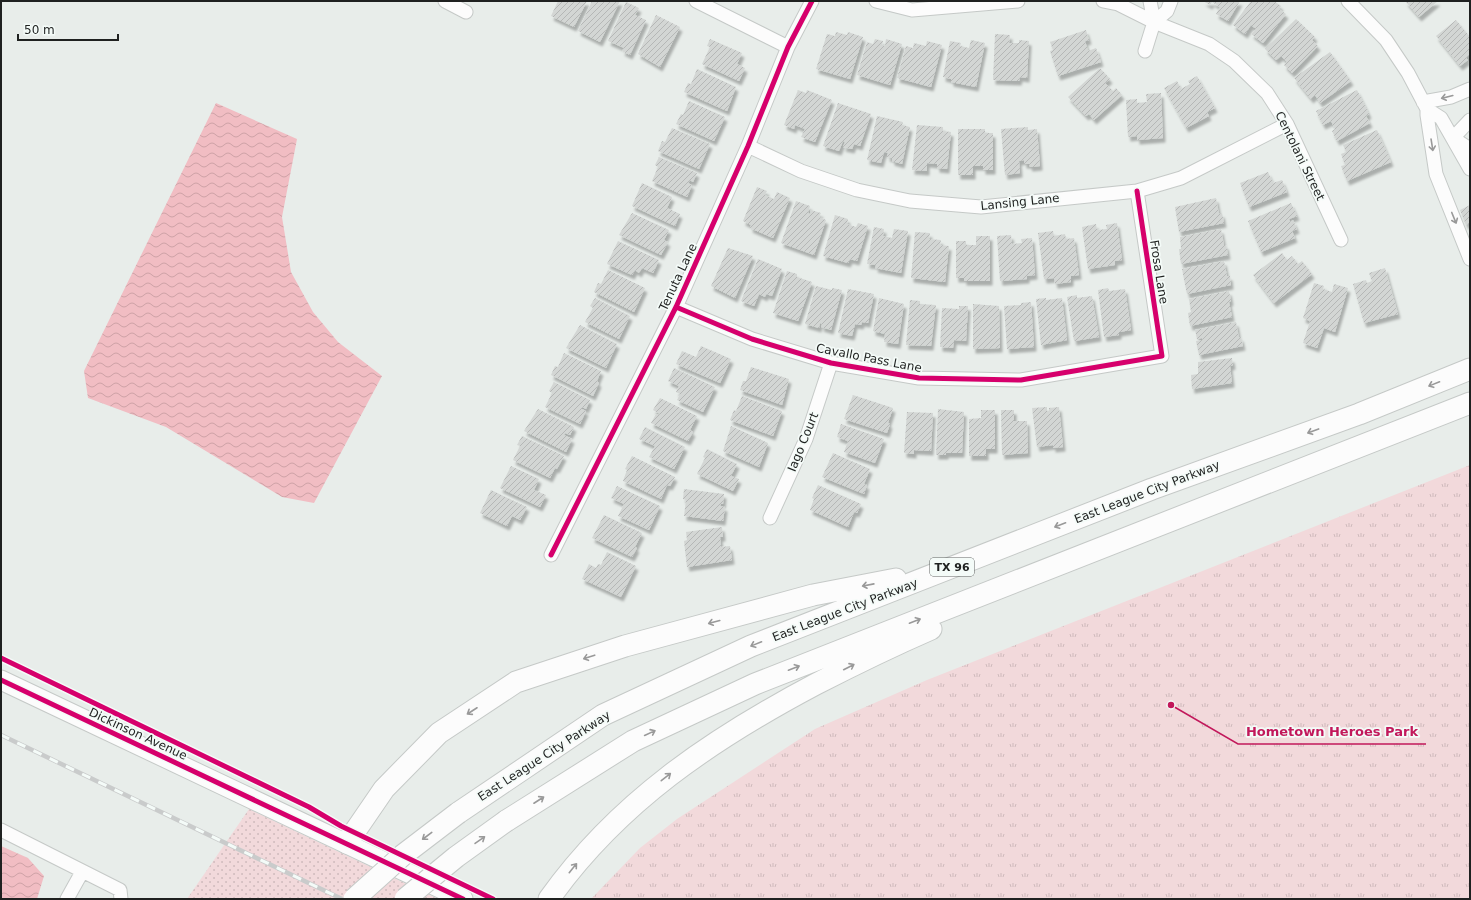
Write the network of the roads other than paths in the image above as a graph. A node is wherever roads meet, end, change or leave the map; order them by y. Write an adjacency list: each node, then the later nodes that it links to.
1 (445, 1): 10 (street)
2 (696, 1): 12 (street)
3 (812, 1): 12 (street, Tenuta Lane)
4 (876, 1): 5 (street)
5 (1018, 1)
6 (1103, 1): 11 (street, Centolani Street)
7 (1150, 1): 11 (street)
8 (1171, 1): 11 (street)
9 (1348, 1): 15 (street)
10 (466, 12)
11 (1154, 22): 13 (street); 17 (street, Centolani Street)
12 (788, 47): 19 (street, Tenuta Lane)
13 (1145, 51)
14 (1470, 89): 15 (street, one-way to 15)
15 (1425, 105): 18 (street); 24 (street, one-way to 24)
16 (1470, 120): 18 (street)
17 (1287, 124): 22 (street, Lansing Lane); 23 (street, Centolani Street)
18 (1453, 138): 20 (street); 21 (street)
19 (748, 146): 22 (street, Lansing Lane); 25 (street, Tenuta Lane)
20 (1470, 149)
21 (1470, 169)
22 (1137, 191): 26 (street, Frosa Lane)
23 (1341, 240)
24 (1470, 259)
25 (676, 307): 27 (street, Cavallo Pass Lane); 32 (street, Tenuta Lane)
26 (1162, 356): 27 (street, Cavallo Pass Lane)
27 (831, 363): 31 (street, Iago Court)
28 (1470, 369): 33 (main road, East League City Parkway / TX 96, one-way to 33)
29 (1470, 404): 30 (main road)
30 (1187, 514): 41 (main road, one-way to 30, bridge); 43 (main road, one-way to 30)
31 (770, 518)
32 (551, 555)
33 (947, 569): 36 (main road, one-way to 36); 40 (main road, East League City Parkway / TX 96, one-way to 40, bridge)
34 (1, 680): 36 (street, Dickinson Avenue)
35 (1, 830): 37 (street)
36 (347, 843): 42 (street, Dickinson Avenue)
37 (82, 872): 38 (street); 39 (street)
38 (67, 899)
39 (121, 899)
40 (354, 899)
41 (405, 899)
42 (463, 899)
43 (549, 899)

